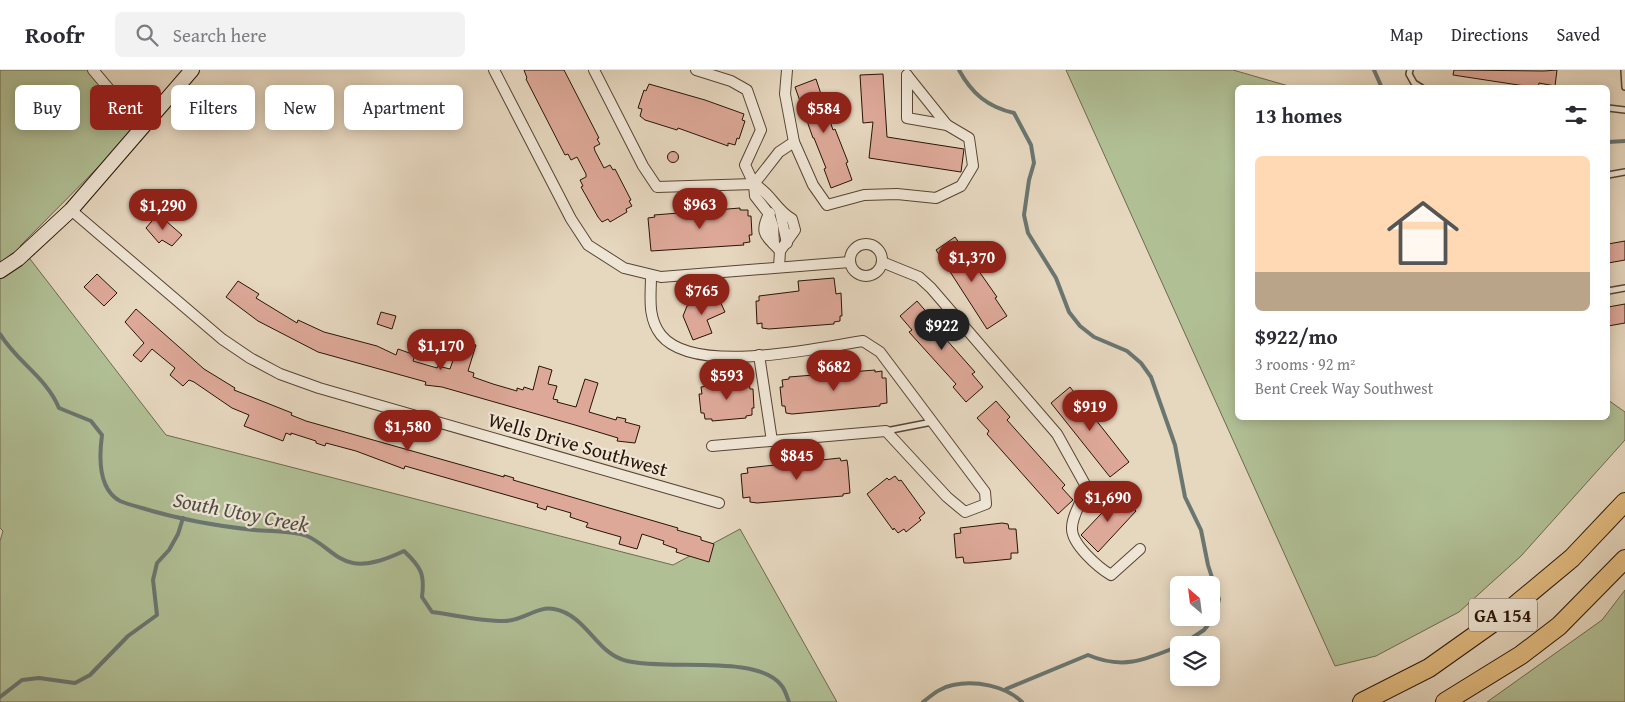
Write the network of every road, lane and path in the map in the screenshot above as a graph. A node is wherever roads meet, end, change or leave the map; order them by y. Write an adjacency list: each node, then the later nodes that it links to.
1 (93, 70): 9 (street)
2 (192, 70): 12 (main road)
3 (494, 70): 28 (street)
4 (594, 70): 20 (street)
5 (696, 70): 20 (street)
6 (787, 70): 17 (street)
7 (1410, 70): 10 (lane)
8 (1624, 70): 11 (lane)
9 (106, 85)
10 (1417, 85)
11 (1625, 87)
12 (161, 106)
13 (1610, 108): 14 (lane)
14 (1625, 110)
15 (947, 125): 15 (street); 17 (street)
16 (140, 130): 21 (main road)
17 (794, 142): 20 (street)
18 (1625, 172): 19 (lane)
19 (1610, 175)
20 (754, 184): 22 (street)
21 (71, 210): 27 (main road); 36 (street, Wells Drive Southwest)
22 (775, 212): 23 (street); 23 (street)
23 (780, 246): 26 (street)
24 (850, 262): 25 (street); 25 (street); 26 (street)
25 (882, 262): 38 (street)
26 (779, 268): 28 (street)
27 (0, 271)
28 (652, 276): 31 (street)
29 (1625, 288): 30 (lane)
30 (1610, 291)
31 (759, 356): 32 (street); 34 (street)
32 (932, 422): 33 (lane); 33 (street)
33 (886, 431): 34 (street)
34 (772, 441): 35 (street)
35 (712, 446)
36 (719, 502)
37 (1625, 502): 40 (highway, GA 154)
38 (1140, 549)
39 (1625, 559): 41 (highway, GA 154)
40 (1362, 702)
41 (1445, 702)

